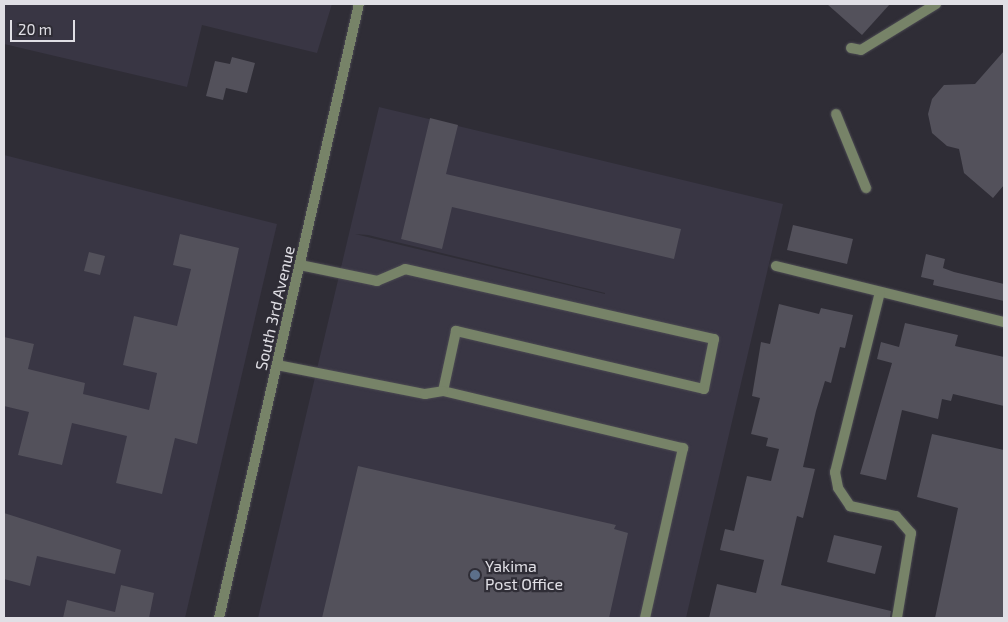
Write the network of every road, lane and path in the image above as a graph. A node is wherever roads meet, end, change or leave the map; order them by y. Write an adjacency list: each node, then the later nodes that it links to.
1 (359, 4): 6 (street, South 3rd Avenue)
2 (936, 4): 3 (street)
3 (852, 48)
4 (836, 114): 5 (street)
5 (866, 188)
6 (300, 265): 10 (street, South 3rd Avenue); 11 (street)
7 (776, 266): 8 (street)
8 (880, 292): 9 (street); 14 (street)
9 (1004, 322)
10 (277, 365): 11 (street); 12 (street, South 3rd Avenue)
11 (443, 391): 13 (street)
12 (219, 618)
13 (645, 618)
14 (897, 618)

